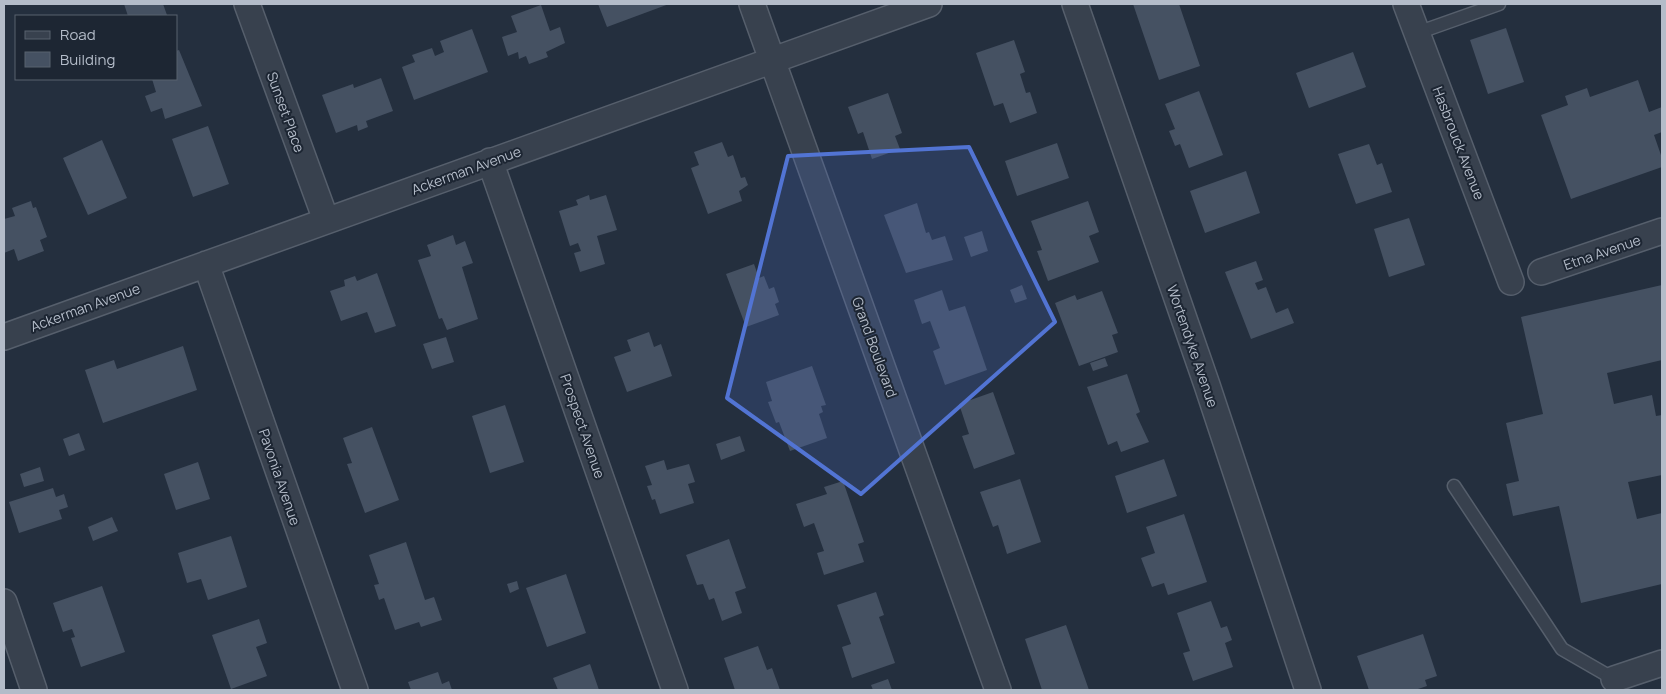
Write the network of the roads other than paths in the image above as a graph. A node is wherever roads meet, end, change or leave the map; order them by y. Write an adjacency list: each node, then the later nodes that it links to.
1 (247, 4): 10 (street, Sunset Place)
2 (752, 4): 8 (street, Grand Boulevard)
3 (929, 4): 8 (street, Ackerman Avenue)
4 (1075, 4): 24 (street, Wortendyke Avenue)
5 (1406, 4): 7 (street, Hasbrouck Avenue)
6 (1499, 4): 7 (lane)
7 (1417, 33): 14 (street, Hasbrouck Avenue)
8 (772, 60): 9 (street, Ackerman Avenue); 23 (street, Grand Boulevard)
9 (490, 161): 10 (street, Ackerman Avenue); 22 (street, Prospect Avenue)
10 (326, 220): 12 (street, Ackerman Avenue)
11 (1662, 232): 13 (street, Etna Avenue)
12 (206, 264): 15 (street, Ackerman Avenue); 21 (street, Pavonia Avenue)
13 (1541, 272)
14 (1511, 282)
15 (4, 336)
16 (1454, 486): 19 (lane)
17 (4, 602): 20 (street)
18 (1662, 663): 19 (street)
19 (1617, 684)
20 (34, 690)
21 (355, 690)
22 (676, 690)
23 (998, 690)
24 (1308, 690)

